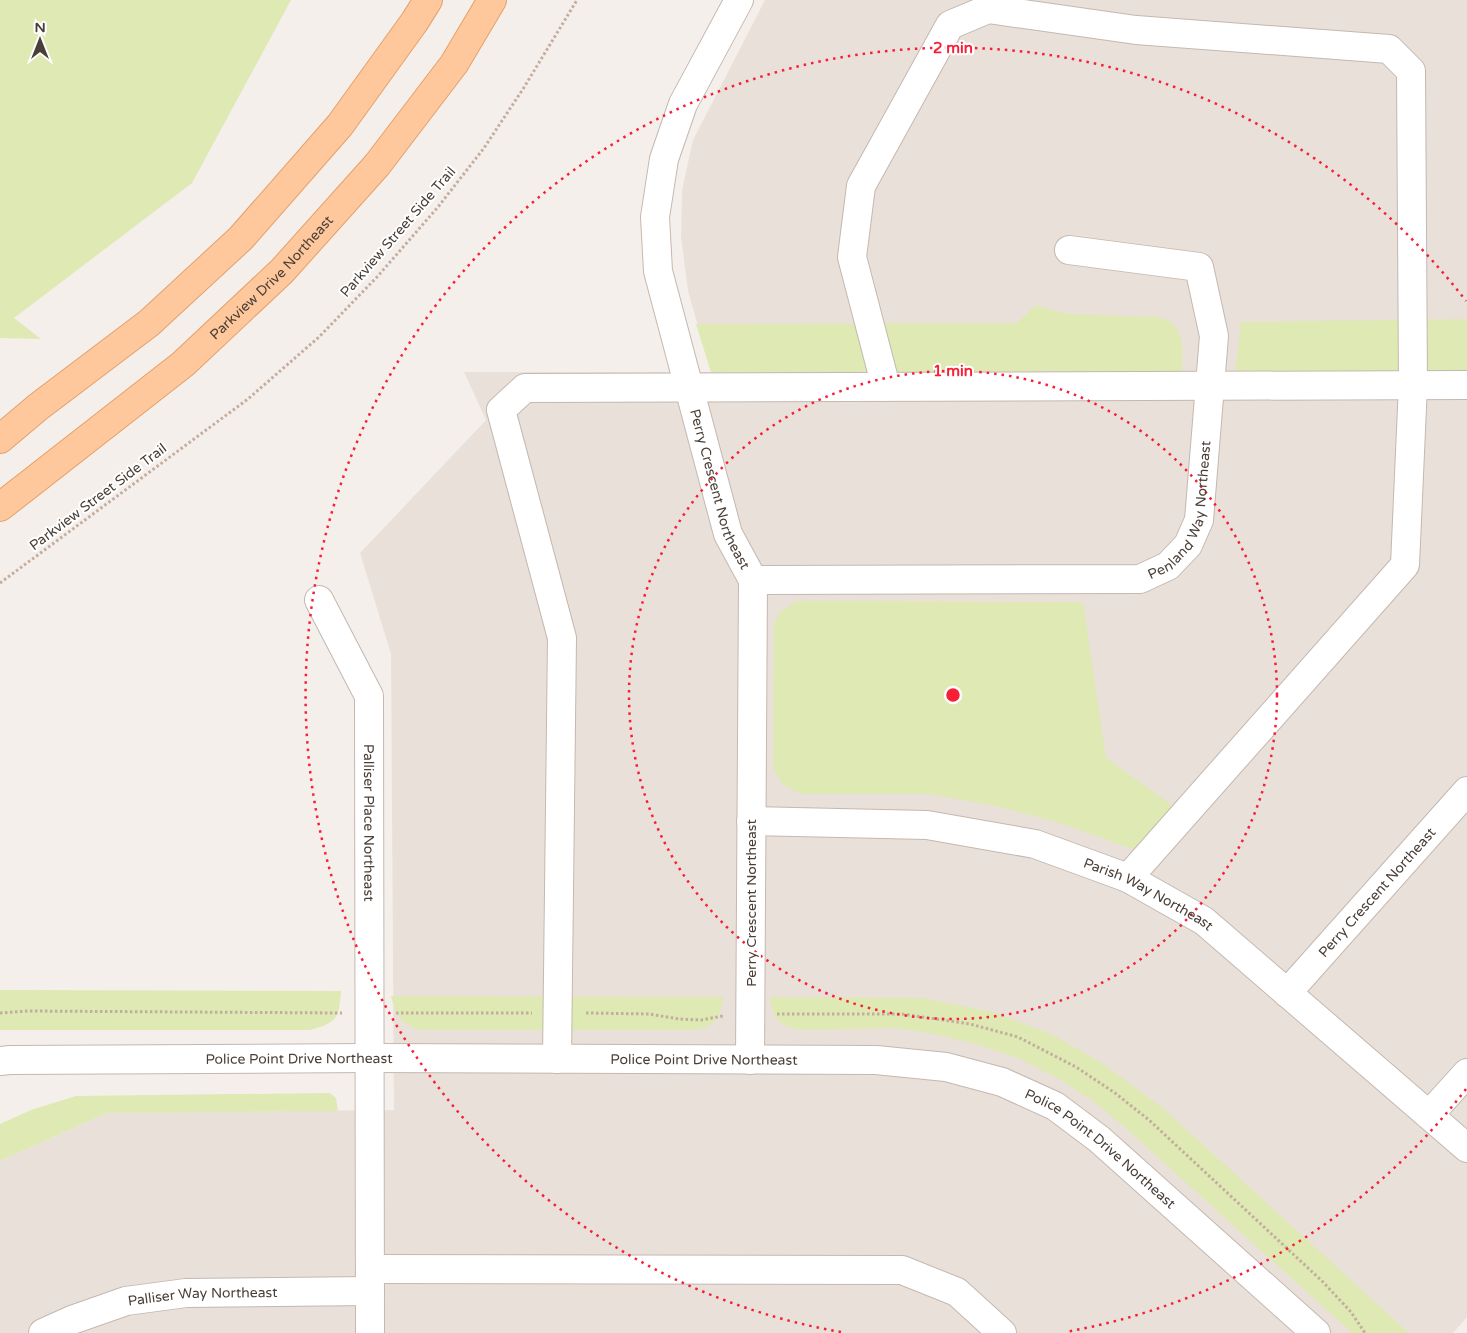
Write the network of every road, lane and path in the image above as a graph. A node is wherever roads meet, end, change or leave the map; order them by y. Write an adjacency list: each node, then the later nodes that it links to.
1 (428, 0): 11 (main road)
2 (492, 0): 14 (main road, Parkview Drive Northeast)
3 (577, 0): 16 (path, Parkview Street Side Trail)
4 (739, 0): 10 (street, Perry Crescent Northeast)
5 (1068, 250): 7 (street, Penland Way Northeast)
6 (1467, 385): 8 (street)
7 (1210, 386): 8 (street); 9 (street); 15 (street, Penland Way Northeast)
8 (1413, 386): 9 (street); 20 (street)
9 (886, 387): 10 (street)
10 (690, 388): 15 (street, Perry Crescent Northeast); 23 (street)
11 (38, 407): 12 (main road); 13 (main road)
12 (0, 420)
13 (0, 438)
14 (0, 507)
15 (753, 580): 19 (street, Perry Crescent Northeast)
16 (0, 582)
17 (319, 600): 22 (street, Palliser Place Northeast)
18 (1467, 791): 21 (street, Perry Crescent Northeast)
19 (751, 822): 20 (street, Parish Way Northeast); 24 (street, Perry Crescent Northeast)
20 (1128, 878): 21 (street, Parish Way Northeast)
21 (1287, 993): 27 (street, Parish Way Northeast)
22 (370, 1058): 23 (street, Police Point Drive Northeast); 25 (street, Police Point Drive Northeast); 29 (street)
23 (557, 1059): 24 (street, Police Point Drive Northeast)
24 (750, 1060): 33 (street, Police Point Drive Northeast)
25 (0, 1062)
26 (1467, 1073): 27 (street)
27 (1429, 1115): 28 (street, Parish Way Northeast)
28 (1467, 1148)
29 (370, 1280): 30 (street, Palliser Way Northeast); 31 (street); 32 (street, Palliser Way Northeast)
30 (43, 1333)
31 (370, 1333)
32 (1002, 1333)
33 (1316, 1333)

